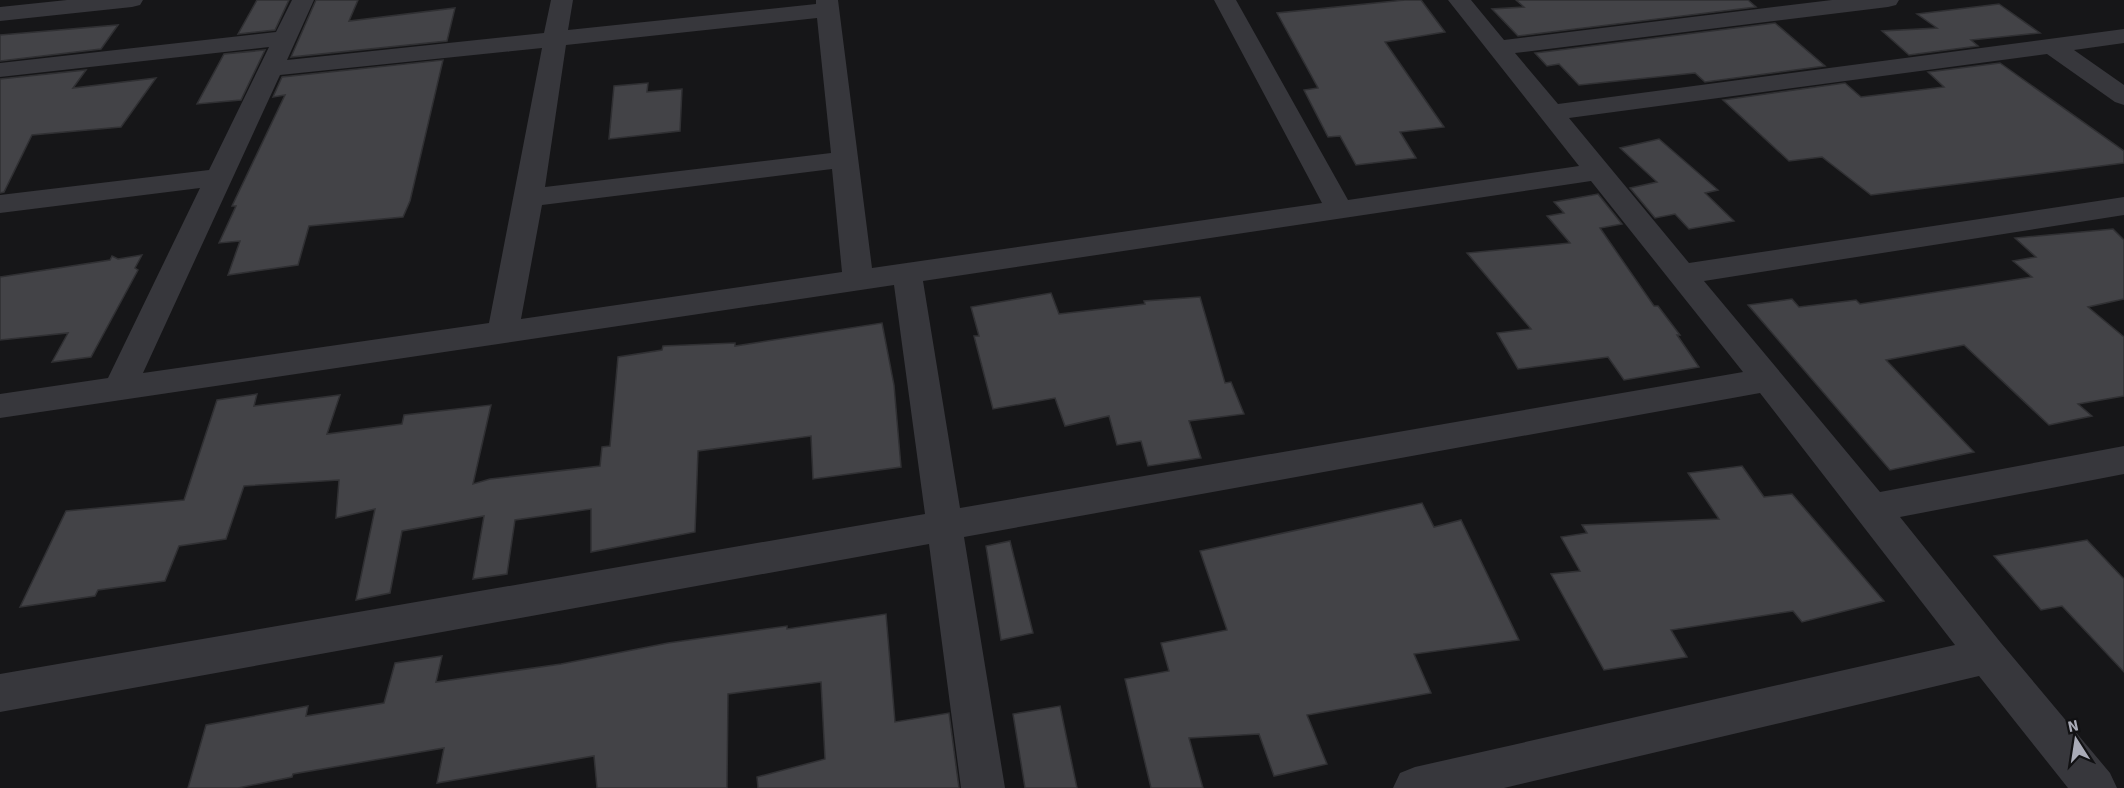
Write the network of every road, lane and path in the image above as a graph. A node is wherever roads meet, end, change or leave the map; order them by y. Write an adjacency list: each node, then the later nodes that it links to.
1 (132, 0): 8 (street)
2 (303, 0): 10 (street)
3 (562, 0): 11 (street)
4 (1225, 0): 24 (street)
5 (1460, 0): 13 (street)
6 (1888, 0): 13 (street)
7 (827, 5): 11 (street); 18 (street)
8 (0, 14)
9 (2124, 36): 12 (street)
10 (285, 38): 14 (street); 15 (street)
11 (555, 39): 14 (street); 21 (street)
12 (2051, 45): 16 (street); 17 (street)
13 (1499, 48): 17 (street)
14 (270, 69): 20 (street)
15 (0, 70)
16 (2124, 97)
17 (1552, 113): 19 (street)
18 (844, 159): 21 (street); 27 (street)
19 (1599, 172): 24 (street); 26 (street)
20 (221, 177): 22 (street); 30 (street)
21 (529, 198): 28 (street)
22 (0, 204)
23 (2124, 206): 26 (street)
24 (1339, 209): 25 (street)
25 (908, 272): 27 (street); 34 (street)
26 (1682, 274): 29 (street)
27 (858, 278): 28 (street)
28 (503, 332): 30 (street)
29 (1767, 380): 33 (street); 34 (street)
30 (120, 388): 31 (street)
31 (0, 406)
32 (2124, 460): 33 (street)
33 (1872, 508): 35 (street)
34 (946, 525): 36 (street); 37 (street)
35 (1987, 656): 38 (street); 39 (street)
36 (0, 693)
37 (983, 788)
38 (1415, 788)
39 (2095, 788)

